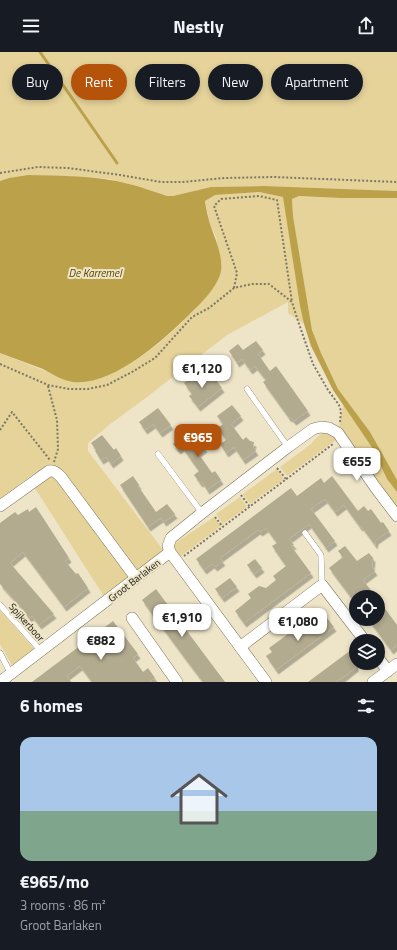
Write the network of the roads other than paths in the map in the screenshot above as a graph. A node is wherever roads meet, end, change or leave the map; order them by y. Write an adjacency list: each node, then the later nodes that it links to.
1 (247, 389): 2 (lane)
2 (288, 447): 5 (street, Groot Barlaken); 6 (street, Groot Barlaken)
3 (158, 454): 5 (lane)
4 (0, 506): 9 (street)
5 (202, 513): 8 (street, Groot Barlaken)
6 (397, 516)
7 (305, 533): 10 (lane)
8 (170, 552): 9 (street, Groot Barlaken); 14 (street)
9 (136, 578): 15 (street, Groot Barlaken)
10 (322, 585): 13 (street); 14 (street)
11 (0, 605): 15 (lane, Spijkerboor)
12 (132, 618): 22 (street)
13 (360, 634)
14 (240, 647): 23 (street)
15 (41, 651): 20 (street, Groot Barlaken)
16 (0, 653): 20 (lane)
17 (397, 664): 19 (street)
18 (385, 667): 19 (street)
19 (388, 671): 24 (street)
20 (11, 674): 21 (street, Groot Barlaken)
21 (0, 682)
22 (177, 682)
23 (266, 682)
24 (373, 682)

